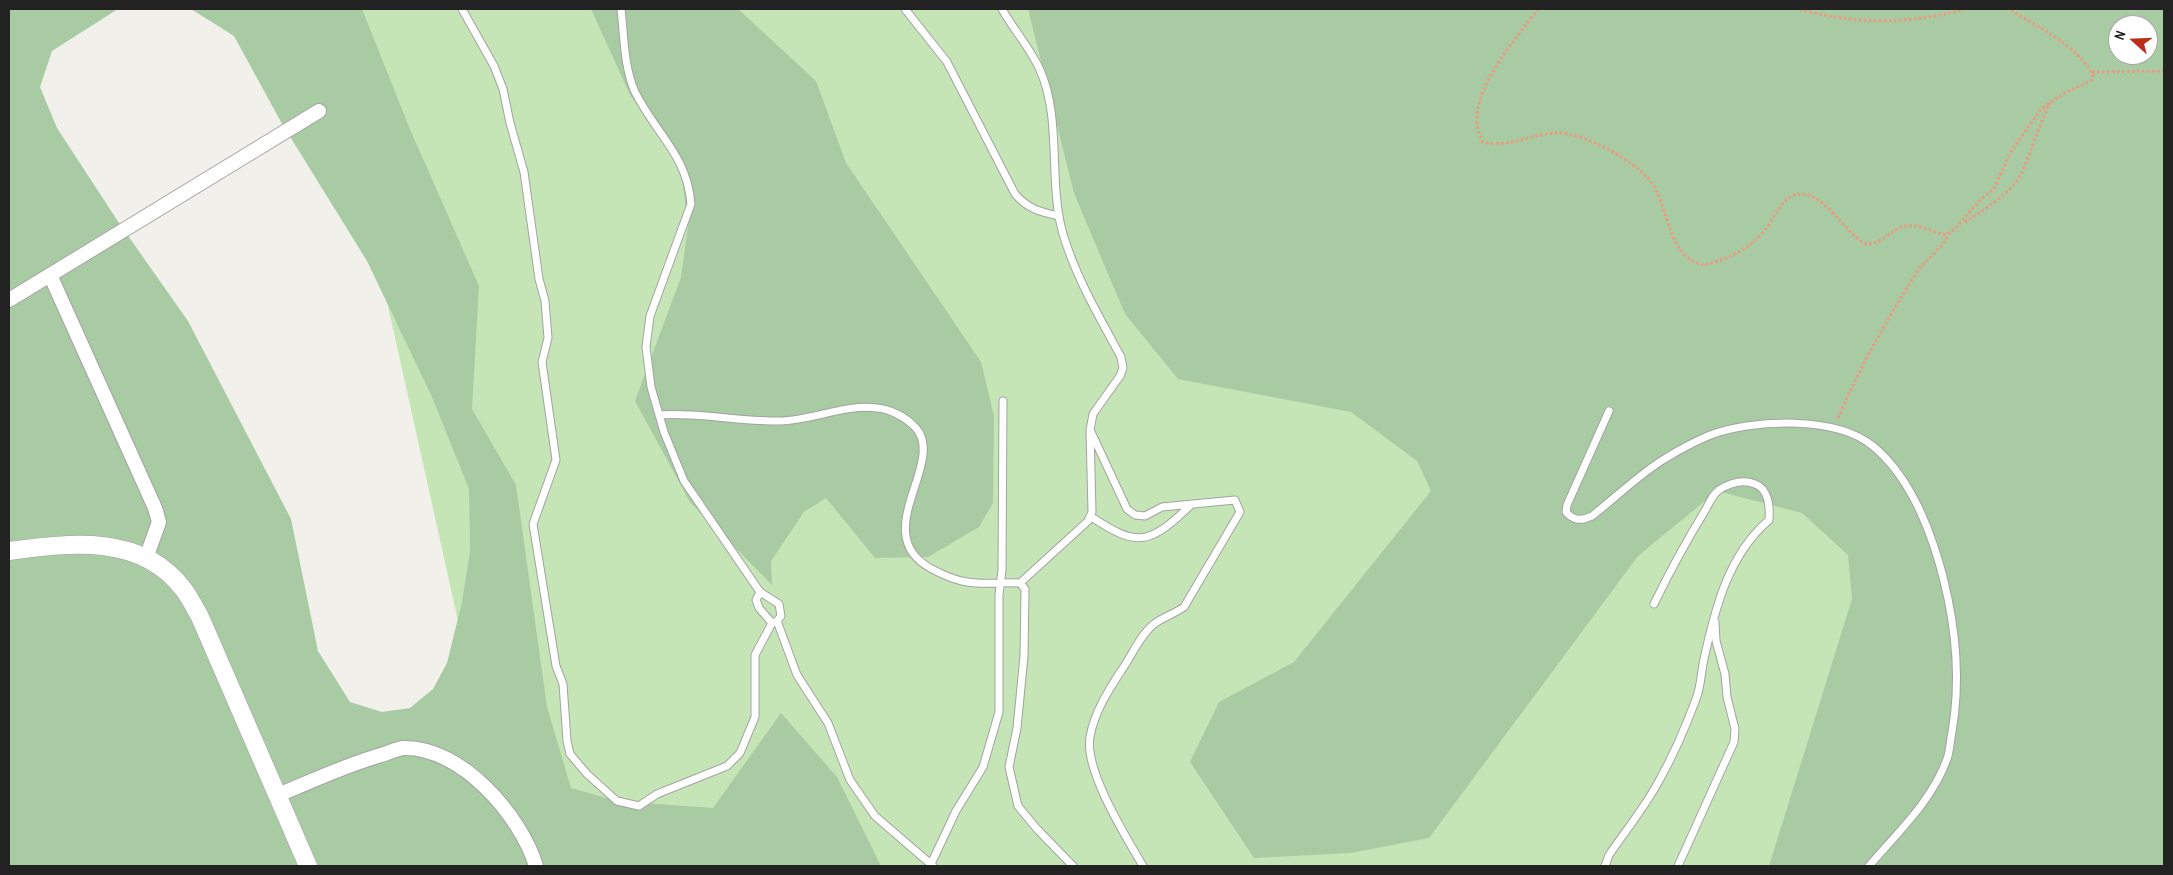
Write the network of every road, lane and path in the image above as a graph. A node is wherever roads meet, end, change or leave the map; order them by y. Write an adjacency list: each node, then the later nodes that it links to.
1 (462, 9): 32 (lane)
2 (621, 9): 20 (lane)
3 (905, 9): 13 (lane)
4 (1002, 9): 13 (lane)
5 (1538, 9): 15 (path)
6 (1800, 9): 7 (path)
7 (1966, 9)
8 (2009, 9): 10 (path)
9 (2164, 70): 10 (path)
10 (2092, 72): 11 (path)
11 (2051, 100): 14 (path); 14 (path)
12 (319, 111): 16 (street)
13 (1059, 216): 22 (lane)
14 (1956, 228): 15 (path)
15 (1948, 234): 21 (path)
16 (51, 277): 17 (street); 26 (street)
17 (9, 300)
18 (1003, 401): 28 (lane)
19 (1609, 411): 21 (lane)
20 (659, 415): 28 (lane); 29 (lane)
21 (1834, 428): 41 (lane)
22 (1090, 430): 23 (lane); 24 (lane)
23 (1192, 504): 24 (lane); 38 (lane)
24 (1090, 516): 27 (lane)
25 (9, 551): 26 (street)
26 (146, 558): 33 (street)
27 (1020, 582): 28 (lane); 37 (lane)
28 (1001, 583): 36 (lane)
29 (760, 592): 32 (lane); 32 (lane)
30 (1654, 604): 31 (lane)
31 (1714, 620): 39 (lane); 40 (lane)
32 (774, 622): 36 (lane)
33 (278, 795): 34 (street); 35 (street)
34 (308, 866)
35 (536, 866)
36 (931, 866)
37 (1074, 866)
38 (1143, 866)
39 (1605, 866)
40 (1678, 866)
41 (1868, 866)

